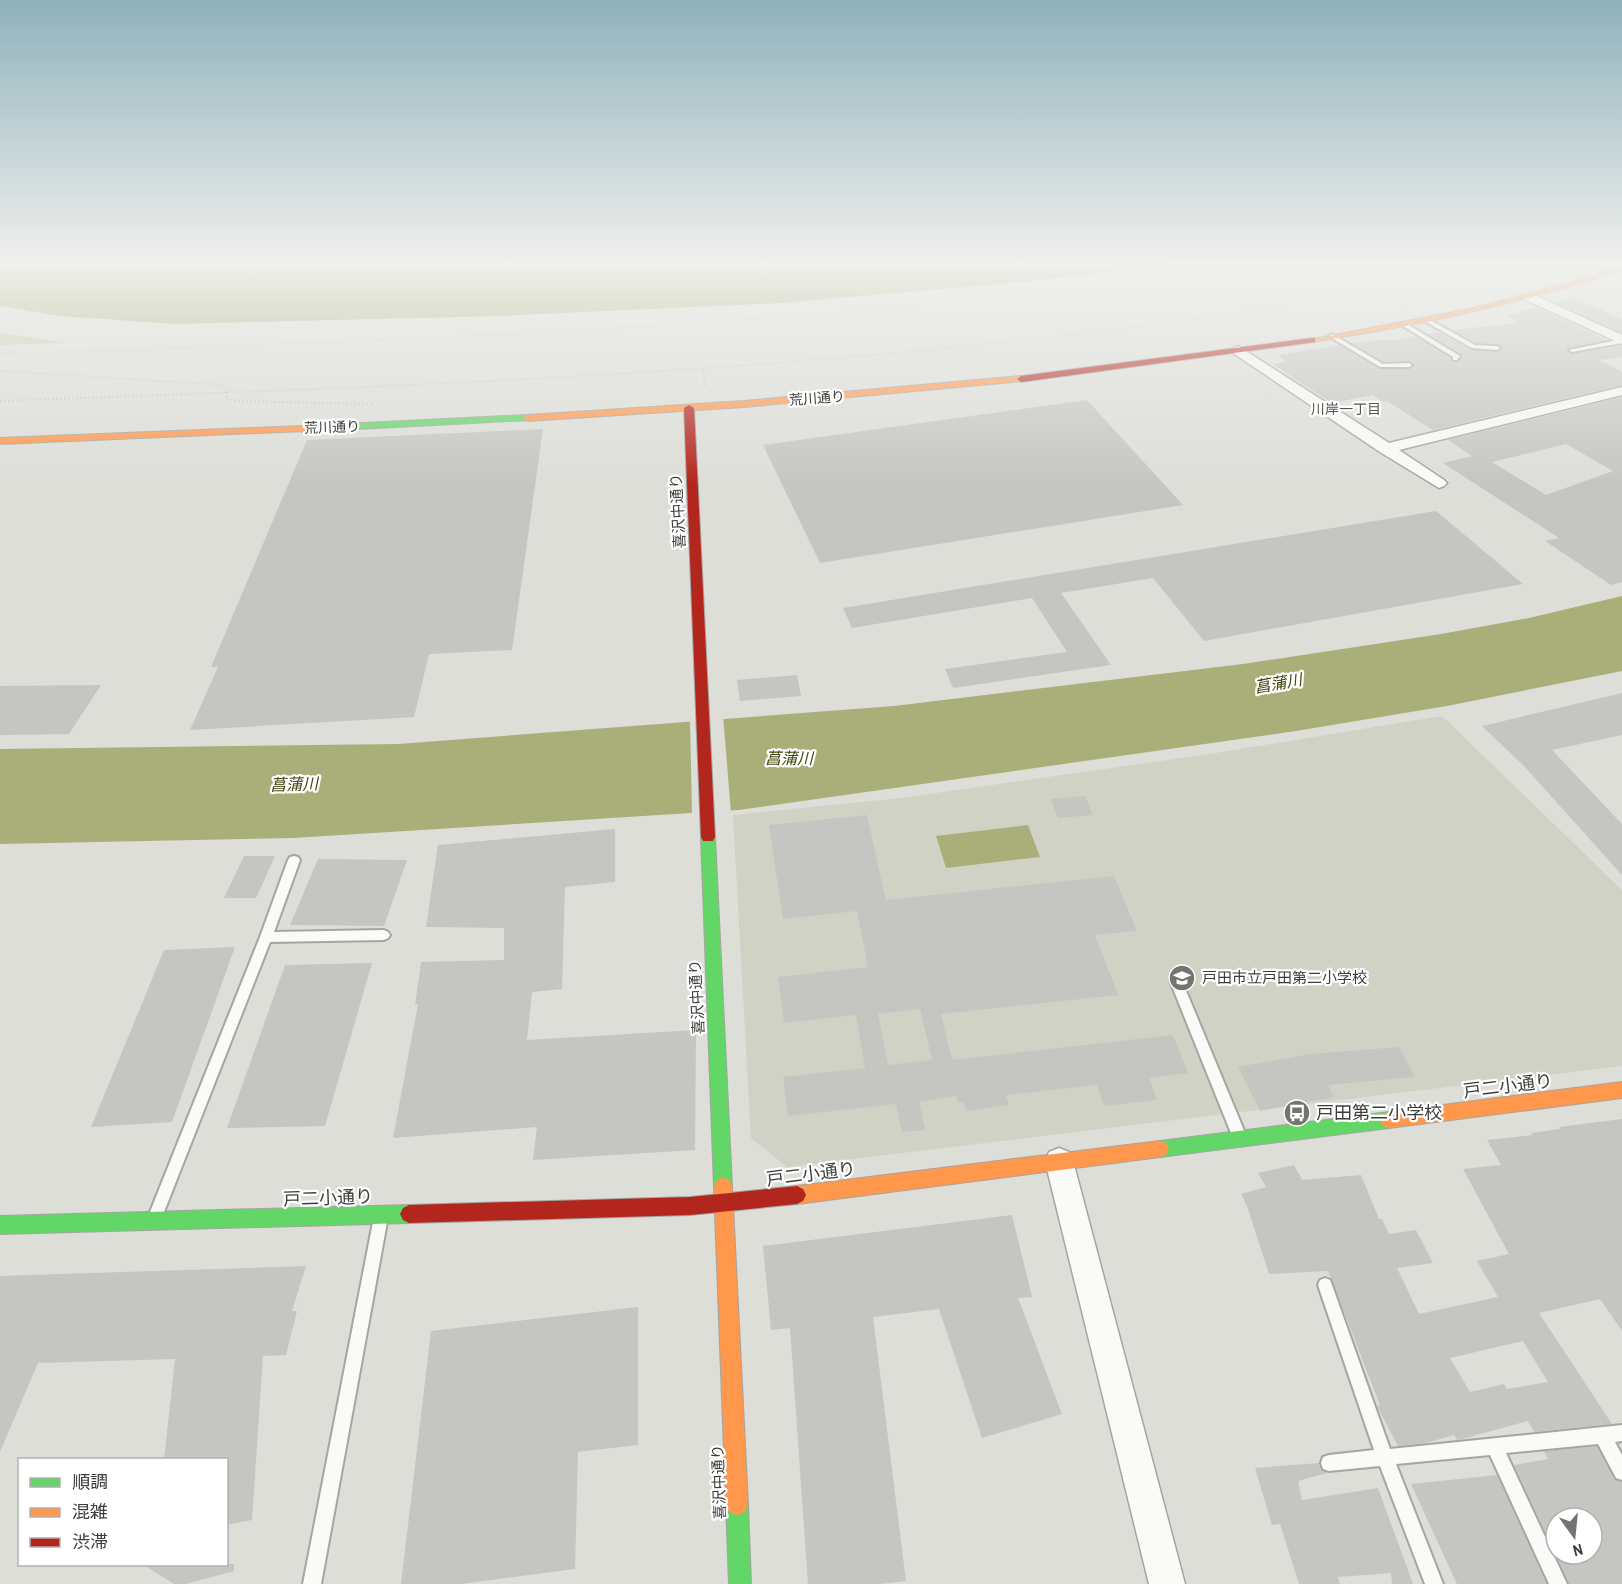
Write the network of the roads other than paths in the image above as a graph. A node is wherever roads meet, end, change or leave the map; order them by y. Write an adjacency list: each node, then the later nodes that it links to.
1 (1326, 337): 7 (street, 荒川通り)
2 (1334, 337): 11 (lane)
3 (1425, 337): 9 (lane)
4 (1456, 337): 6 (lane)
5 (1622, 341): 8 (lane)
6 (1497, 348)
7 (1238, 350): 14 (street, 荒川通り); 16 (street)
8 (1572, 350)
9 (1455, 359)
10 (1409, 365): 11 (lane)
11 (1382, 366): 12 (lane)
12 (1379, 375)
13 (1622, 391): 16 (street)
14 (689, 408): 15 (street, 荒川通り); 25 (street, 喜沢中通り)
15 (0, 441)
16 (1385, 449): 17 (street)
17 (1439, 483)
18 (294, 860): 20 (lane)
19 (384, 935): 20 (lane)
20 (266, 937): 27 (lane)
21 (1176, 981): 23 (lane)
22 (1622, 1090): 23 (street, 戸二小通り)
23 (1241, 1138): 24 (street, 戸二小通り)
24 (1059, 1161): 25 (street, 戸二小通り); 38 (street)
25 (724, 1203): 26 (street, 戸二小通り); 37 (street, 喜沢中通り)
26 (381, 1214): 27 (street, 戸二小通り); 36 (lane)
27 (154, 1221): 28 (street, 戸二小通り)
28 (0, 1225)
29 (1325, 1285): 33 (lane)
30 (1622, 1433): 31 (lane)
31 (1602, 1435): 32 (lane); 35 (lane)
32 (1495, 1447): 33 (lane); 40 (lane)
33 (1385, 1458): 34 (lane); 39 (lane)
34 (1329, 1463)
35 (1622, 1472)
36 (312, 1584)
37 (740, 1584)
38 (1167, 1584)
39 (1434, 1584)
40 (1558, 1584)

